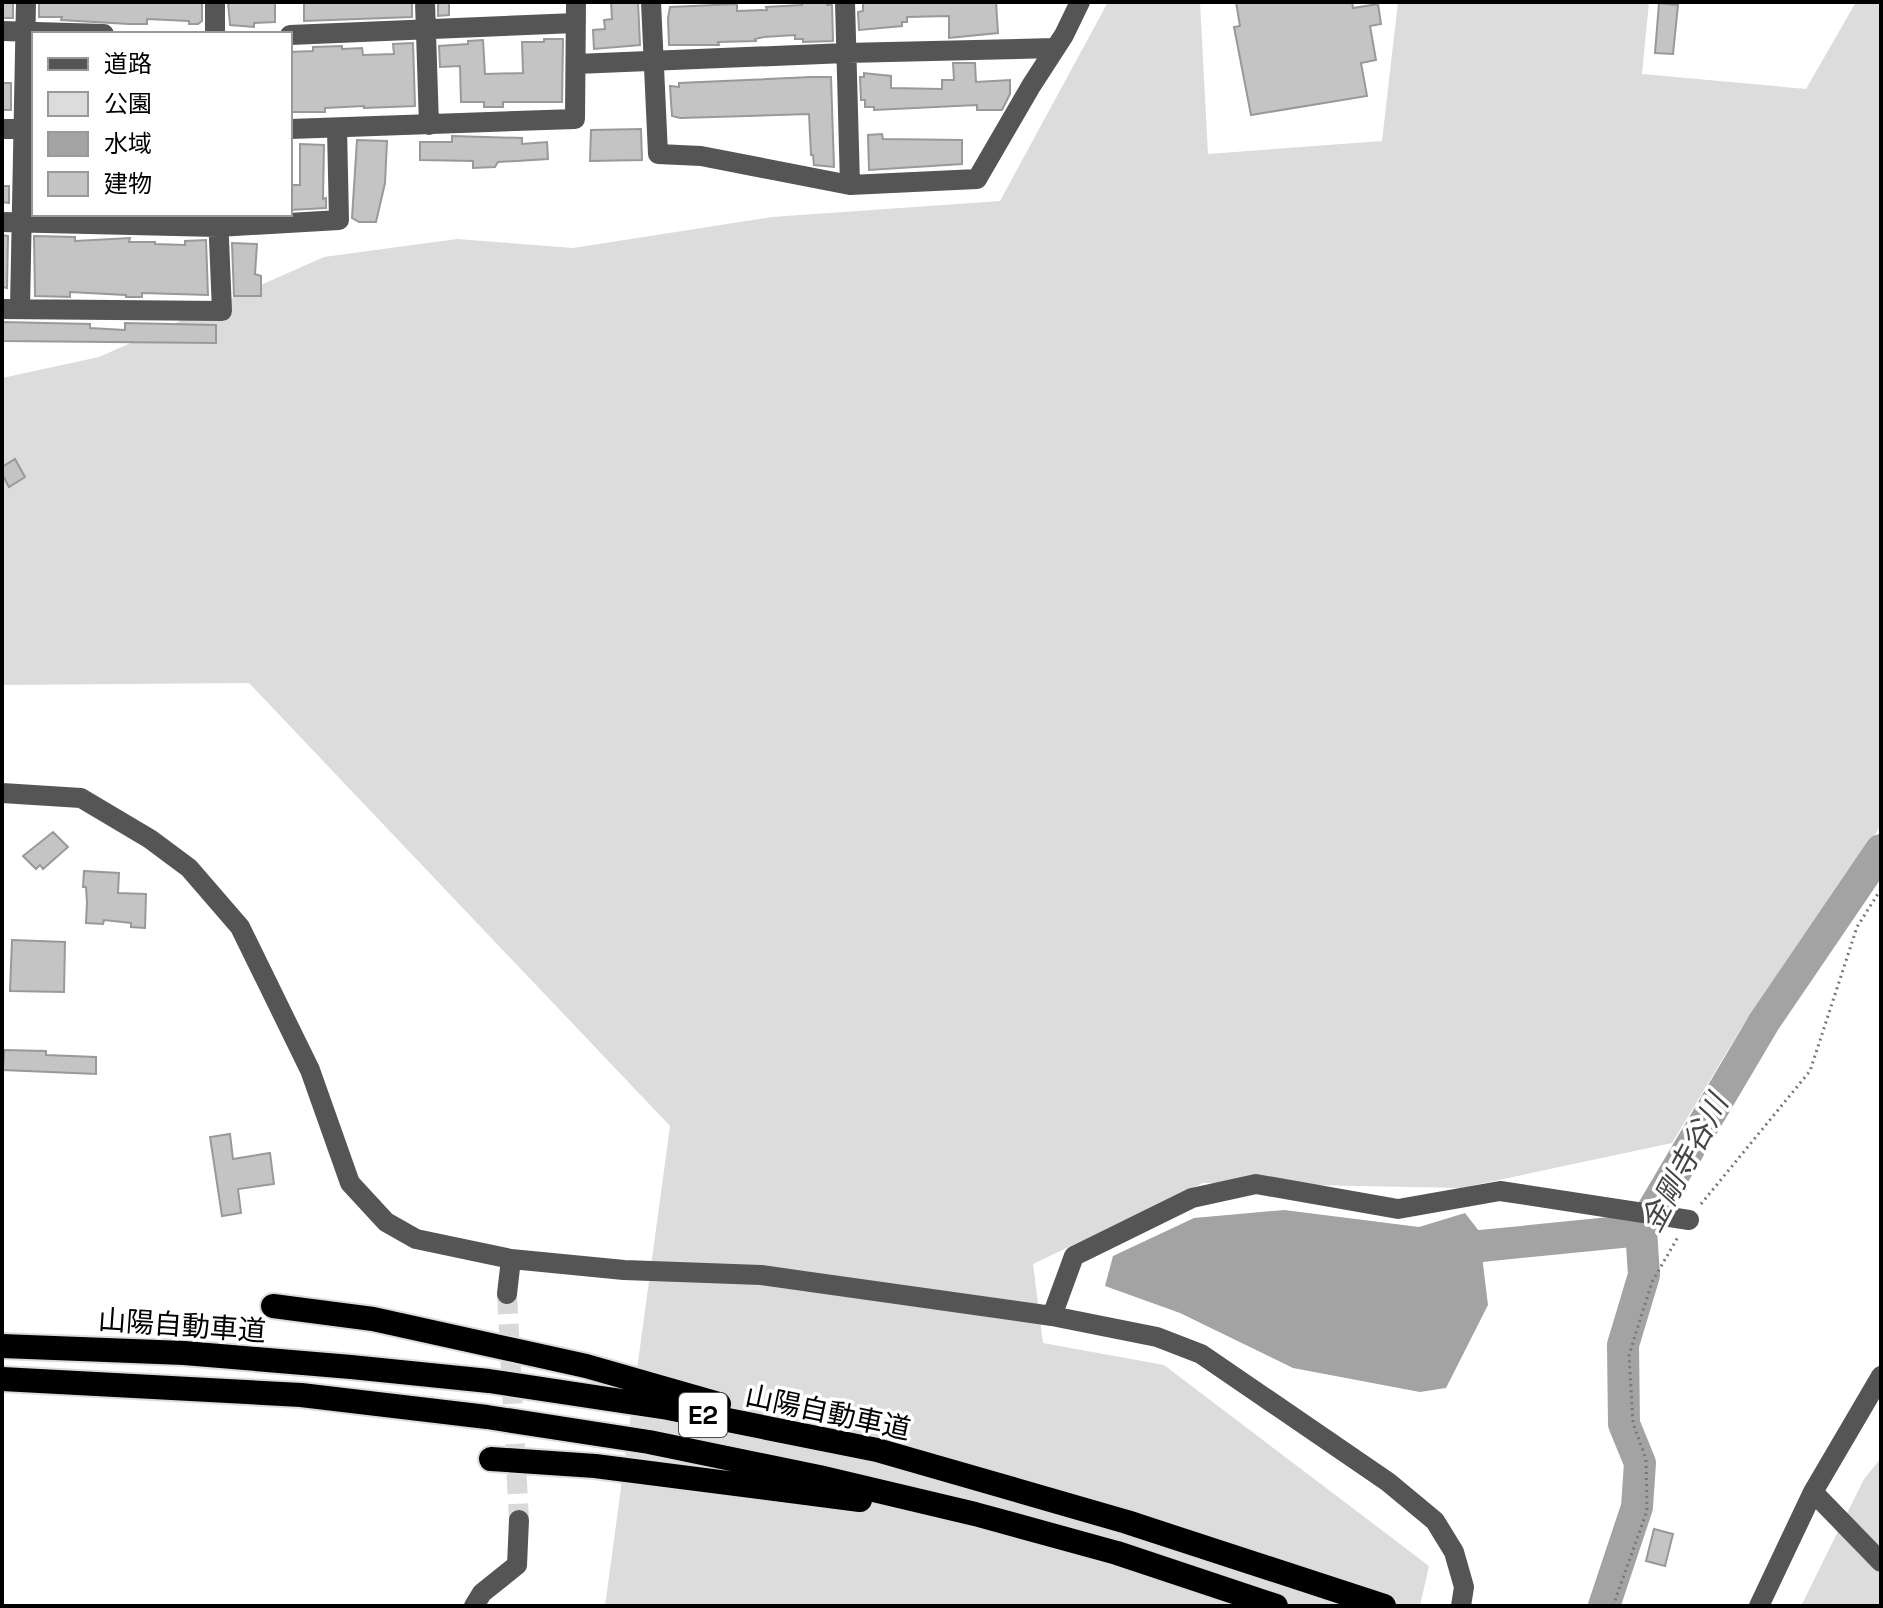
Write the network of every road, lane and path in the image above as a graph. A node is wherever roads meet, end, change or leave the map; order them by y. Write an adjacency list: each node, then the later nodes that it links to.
1 (26, 2): 11 (street)
2 (215, 2): 13 (street)
3 (425, 2): 9 (street)
4 (576, 2): 8 (street)
5 (651, 2): 17 (street)
6 (845, 2): 16 (street)
7 (1080, 2): 15 (street)
8 (576, 23): 9 (street); 18 (street)
9 (426, 30): 14 (street); 19 (street)
10 (2, 31): 11 (street)
11 (26, 31): 12 (street); 22 (street)
12 (52, 32)
13 (215, 32)
14 (292, 35)
15 (1055, 48): 16 (street); 24 (street)
16 (846, 53): 17 (street); 24 (street)
17 (654, 60): 18 (street); 24 (street)
18 (576, 64): 19 (street)
19 (429, 125): 20 (street)
20 (337, 128): 23 (street); 25 (street)
21 (2, 129): 22 (street)
22 (30, 129): 26 (street)
23 (292, 129)
24 (850, 185)
25 (218, 220): 26 (street); 27 (street)
26 (12, 222): 27 (street)
27 (11, 309)
28 (2, 793): 31 (street)
29 (1881, 889): 30 (path)
30 (1689, 1220): 34 (street); 48 (path)
31 (511, 1259): 32 (street); 34 (street)
32 (507, 1294)
33 (273, 1306): 38 (highway)
34 (1052, 1316): 47 (street)
35 (2, 1346): 38 (highway, 山陽自動車道 / E2)
36 (1881, 1376): 40 (street)
37 (2, 1379): 42 (highway, E2)
38 (877, 1450): 46 (highway, 山陽自動車道 / E2)
39 (491, 1459): 42 (highway)
40 (1813, 1492): 43 (street); 49 (street)
41 (519, 1520): 44 (street)
42 (1117, 1553): 45 (highway, E2)
43 (1881, 1562)
44 (474, 1606)
45 (1276, 1606)
46 (1382, 1606)
47 (1461, 1606)
48 (1613, 1606)
49 (1759, 1606)

